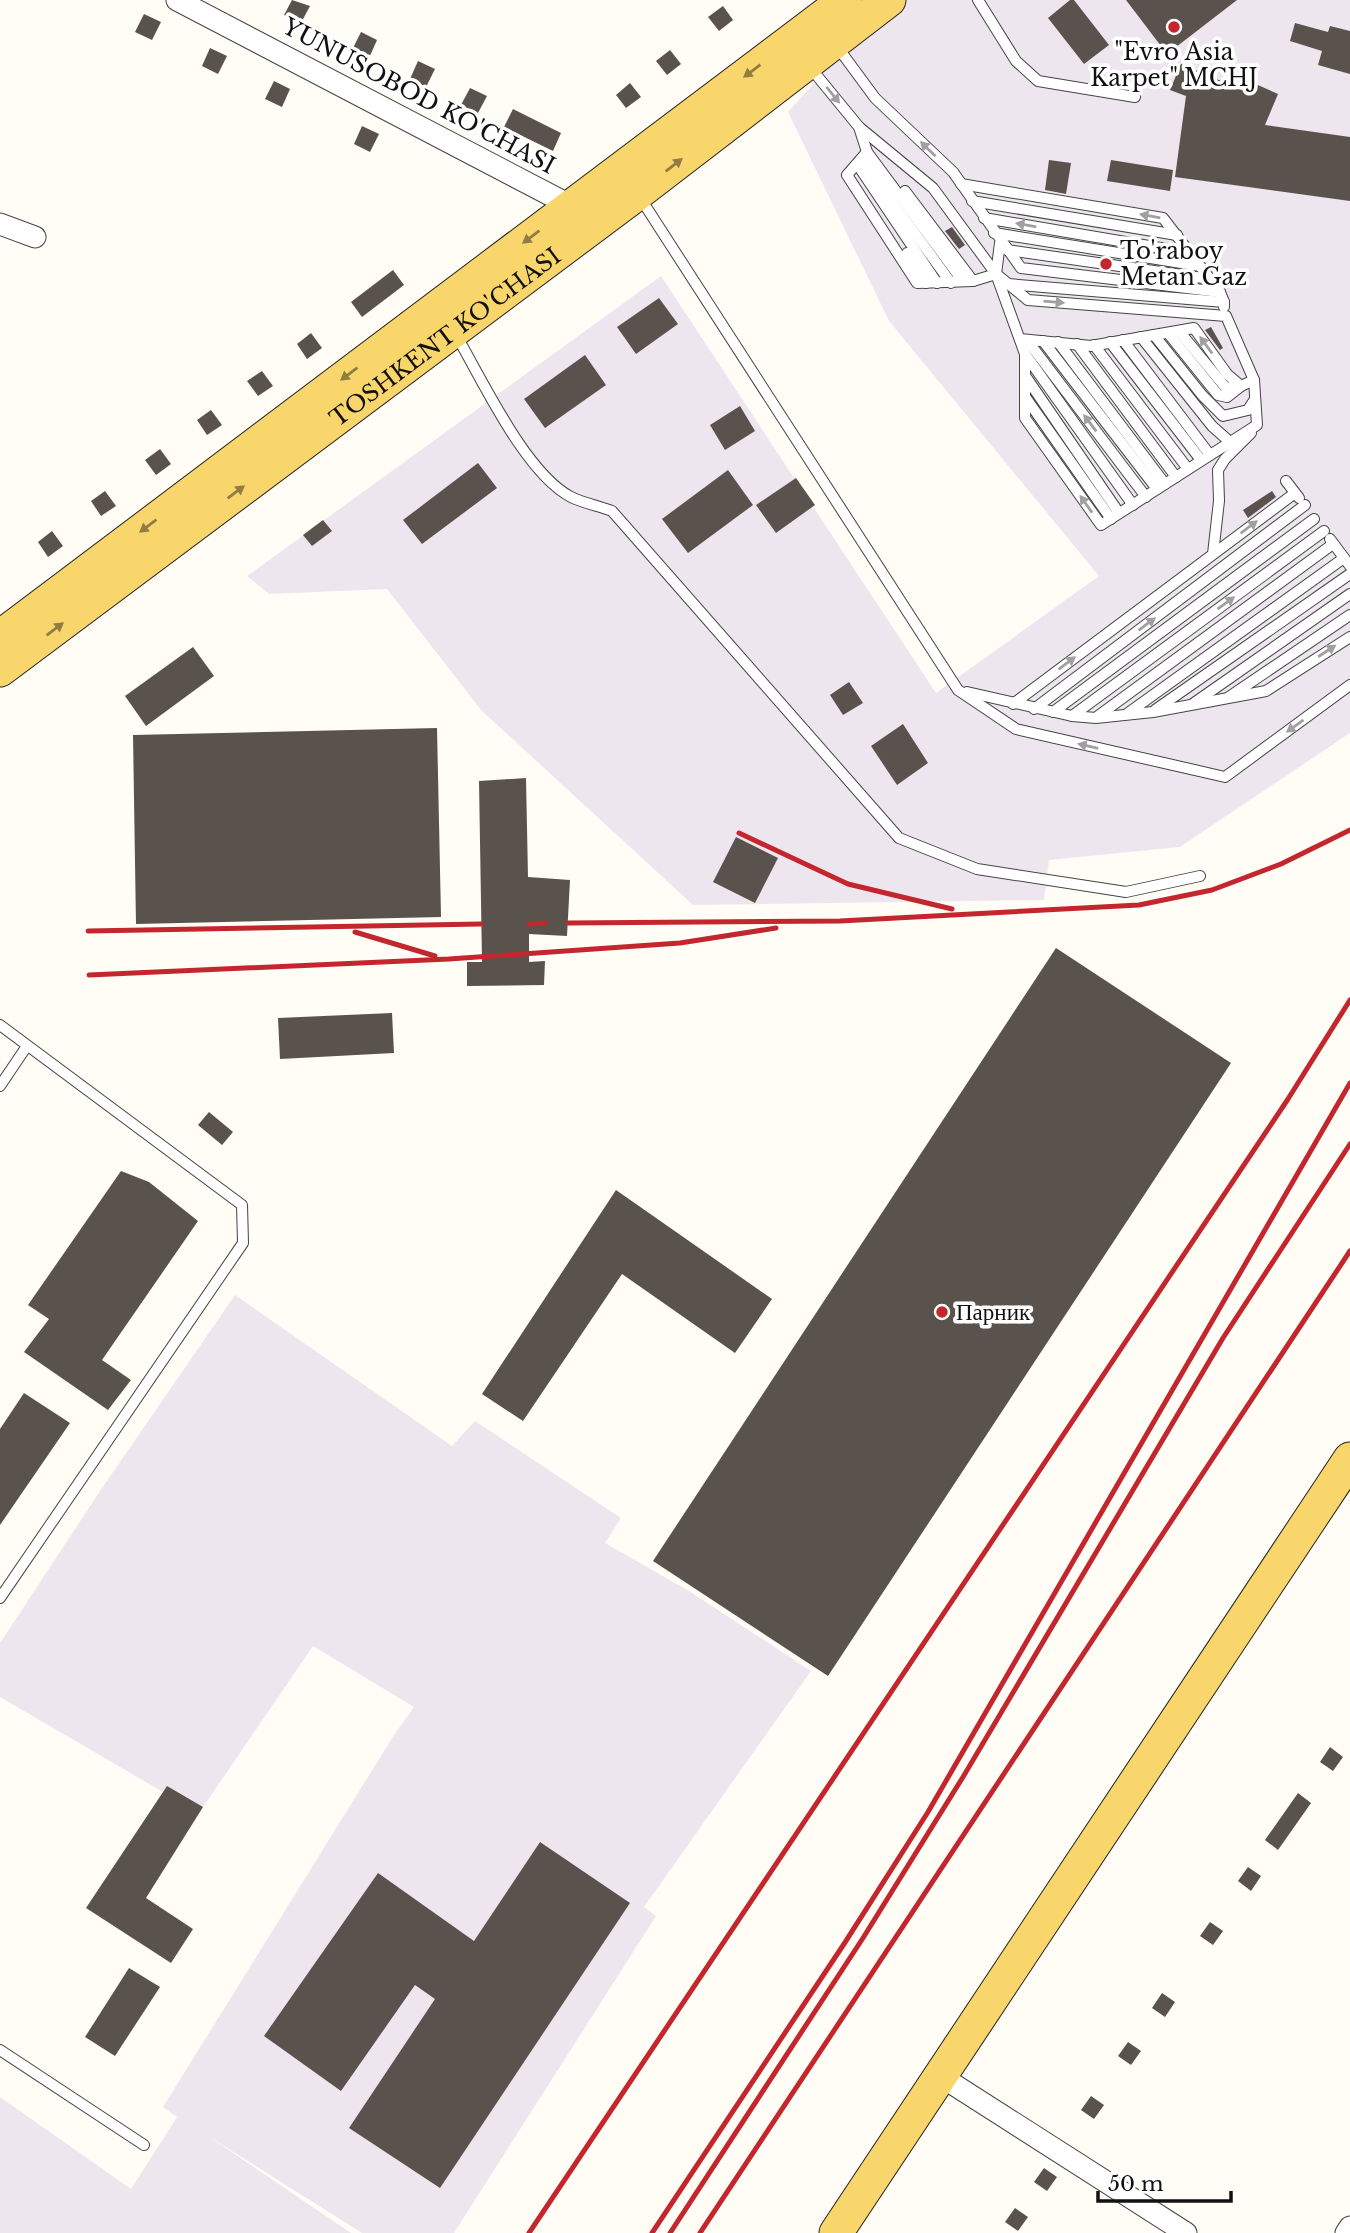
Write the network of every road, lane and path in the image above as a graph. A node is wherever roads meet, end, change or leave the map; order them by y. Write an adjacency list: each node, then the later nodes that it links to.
1 (177, 0): 13 (street, YUNUSOBOD KO'CHASI)
2 (845, 0): 5 (main road, TOSHKENT KO'CHASI)
3 (888, 0): 5 (main road, TOSHKENT KO'CHASI)
4 (978, 0): 7 (lane)
5 (826, 31): 6 (main road, TOSHKENT KO'CHASI); 10 (lane, one-way to 5)
6 (799, 52): 8 (lane, one-way to 8); 11 (main road, TOSHKENT KO'CHASI, one-way to 6); 13 (main road, TOSHKENT KO'CHASI, one-way to 13)
7 (1135, 97)
8 (859, 127): 9 (lane); 21 (lane)
9 (859, 161): 23 (lane); 23 (lane); 24 (lane); 24 (lane)
10 (961, 184): 12 (lane); 16 (lane, one-way to 10)
11 (638, 193): 13 (main road, TOSHKENT KO'CHASI); 69 (lane)
12 (972, 201): 14 (lane); 16 (lane)
13 (585, 213): 28 (main road, TOSHKENT KO'CHASI); 63 (main road, TOSHKENT KO'CHASI, one-way to 63)
14 (984, 218): 18 (lane); 19 (lane, one-way to 14)
15 (0, 224): 17 (street)
16 (1177, 235): 19 (lane)
17 (34, 237)
18 (1000, 242): 20 (lane); 21 (lane); 22 (lane); 26 (lane)
19 (1190, 253): 20 (lane)
20 (1200, 266): 22 (lane)
21 (996, 274): 23 (lane); 25 (lane); 32 (lane)
22 (1210, 279): 26 (lane)
23 (962, 282): 24 (lane)
24 (932, 283)
25 (1008, 284): 26 (lane); 27 (lane, one-way to 27)
26 (1222, 297): 27 (lane)
27 (1226, 317): 41 (lane)
28 (453, 329): 67 (main road, TOSHKENT KO'CHASI, one-way to 28); 79 (lane)
29 (1173, 332): 30 (lane); 42 (lane, one-way to 29); 42 (lane)
30 (1154, 335): 31 (lane); 43 (lane)
31 (1141, 337): 33 (lane); 45 (lane)
32 (1023, 339): 34 (lane); 39 (lane); 52 (lane, one-way to 32)
33 (1123, 340): 36 (lane); 46 (lane)
34 (1043, 341): 35 (lane); 50 (lane)
35 (1058, 342): 37 (lane); 50 (lane)
36 (1111, 342): 38 (lane); 46 (lane)
37 (1077, 344): 38 (lane); 48 (lane)
38 (1094, 345): 47 (lane)
39 (1025, 354): 40 (lane); 53 (lane)
40 (1025, 376): 55 (lane); 55 (lane, one-way to 40)
41 (1254, 380): 42 (lane); 43 (lane)
42 (1241, 386)
43 (1255, 399): 44 (lane)
44 (1257, 425): 45 (lane); 59 (lane)
45 (1230, 442): 46 (lane)
46 (1205, 458): 47 (lane)
47 (1188, 469): 48 (lane)
48 (1176, 477): 50 (lane)
49 (1286, 481): 51 (lane)
50 (1161, 487): 52 (lane)
51 (1295, 493): 54 (lane); 59 (lane, one-way to 51)
52 (1146, 497): 53 (lane)
53 (1133, 505): 55 (lane)
54 (1305, 506): 56 (lane); 73 (lane, one-way to 54)
55 (1115, 516)
56 (1314, 519): 57 (lane); 74 (lane)
57 (1324, 531): 58 (lane); 77 (lane, one-way to 57)
58 (1334, 544): 60 (lane); 78 (lane)
59 (1213, 554): 71 (lane, one-way to 59)
60 (1347, 562): 76 (lane)
61 (1350, 575): 75 (lane)
62 (1350, 594): 72 (lane)
63 (14, 615): 65 (main road, TOSHKENT KO'CHASI)
64 (1350, 615): 70 (lane)
65 (0, 637)
66 (1350, 637): 70 (lane, one-way to 66)
67 (0, 670)
68 (1350, 685): 69 (lane, one-way to 69)
69 (958, 690): 71 (lane)
70 (1224, 700): 72 (lane)
71 (1013, 704): 73 (lane)
72 (1189, 707): 75 (lane)
73 (1034, 709): 74 (lane)
74 (1053, 712): 77 (lane)
75 (1153, 712): 76 (lane)
76 (1126, 714): 78 (lane)
77 (1072, 716): 78 (lane)
78 (1096, 718)
79 (1200, 876)
80 (0, 1025): 81 (lane)
81 (27, 1046): 82 (lane); 84 (lane)
82 (0, 1086)
83 (1350, 1460): 86 (main road)
84 (0, 1598)
85 (0, 2050): 87 (lane)
86 (942, 2077): 89 (main road); 90 (street)
87 (144, 2145)
88 (1350, 2227): 91 (street)
89 (836, 2233)
90 (1186, 2233)
91 (1346, 2233)

